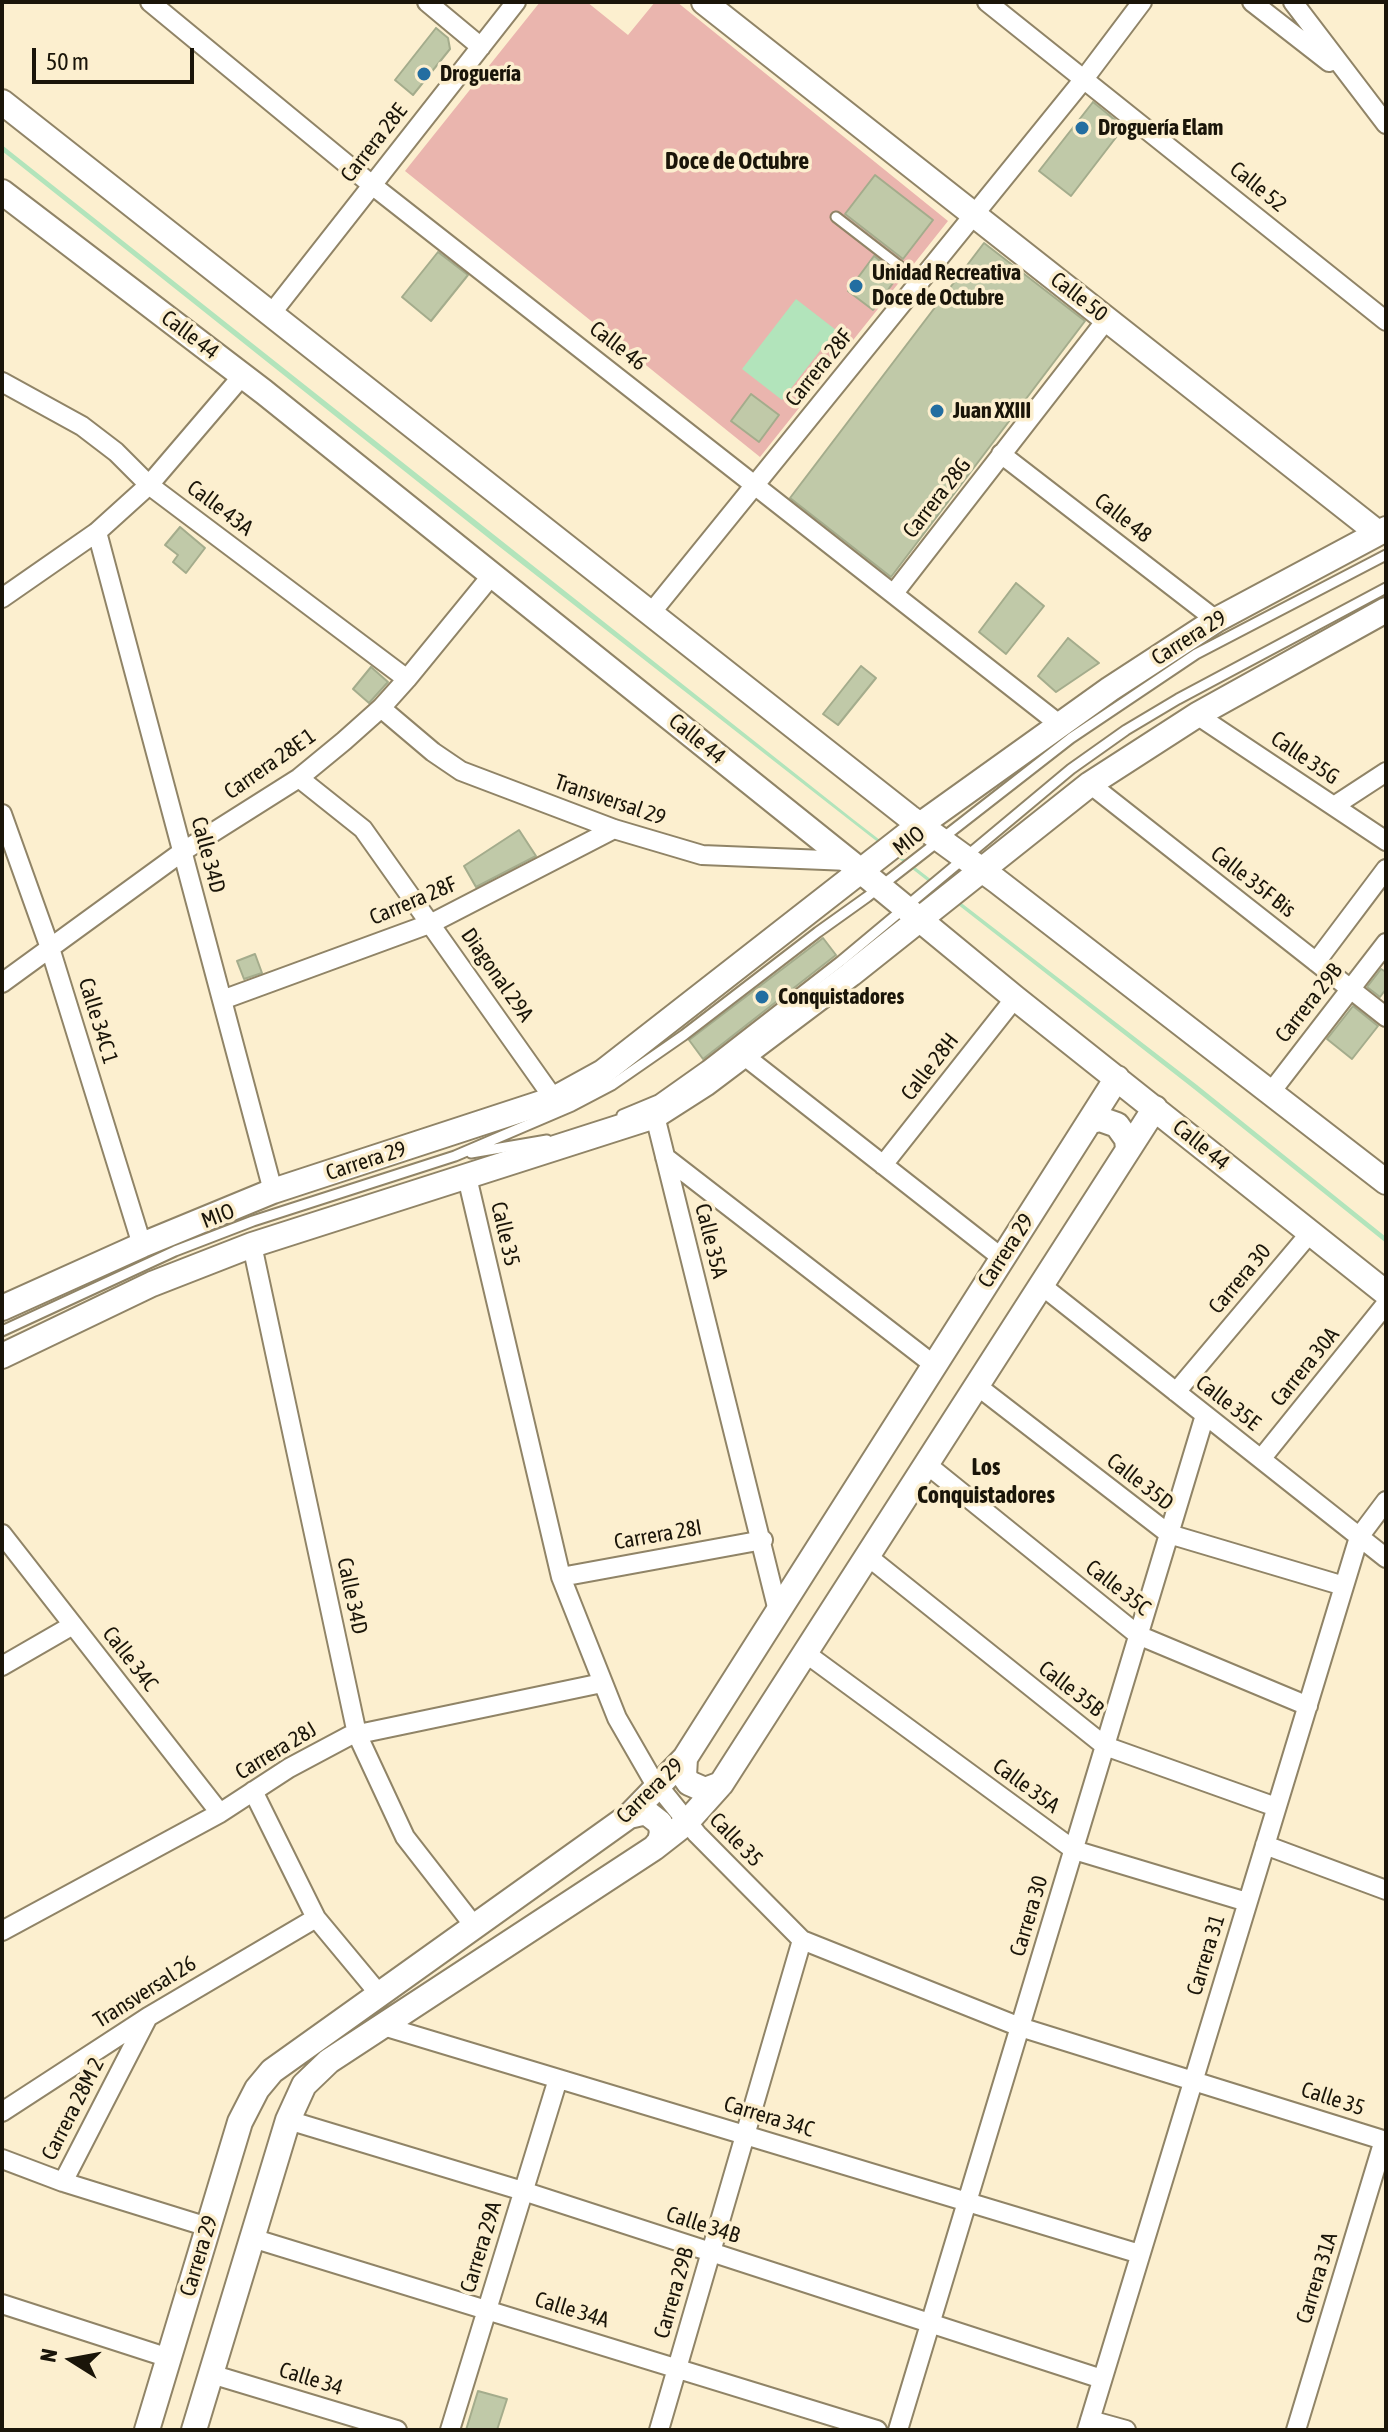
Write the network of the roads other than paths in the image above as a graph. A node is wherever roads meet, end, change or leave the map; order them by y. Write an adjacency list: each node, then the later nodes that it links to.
1 (150, 2): 14 (street, Calle 46)
2 (427, 2): 9 (street)
3 (516, 2): 9 (street, Carrera 28E)
4 (704, 2): 16 (main road, Calle 50)
5 (987, 2): 11 (street, Calle 52)
6 (1142, 2): 11 (street, Carrera 28F)
7 (1252, 2): 10 (street)
8 (1293, 2): 10 (street)
9 (481, 47): 14 (street, Carrera 28E)
10 (1349, 77): 13 (street)
11 (1084, 79): 16 (street, Carrera 28F); 21 (street, Calle 52)
12 (2, 102): 19 (main road)
13 (1386, 124)
14 (372, 185): 19 (street, Carrera 28E); 26 (street, Calle 46)
15 (2, 192): 22 (main road, Calle 44)
16 (974, 214): 18 (street, Carrera 28F); 20 (main road, Calle 50)
17 (836, 217): 18 (lane)
18 (920, 282): 26 (street, Carrera 28F)
19 (271, 314): 34 (main road)
20 (1107, 319): 24 (street, Carrera 28G); 28 (main road, Calle 50)
21 (1386, 321)
22 (243, 375): 25 (street); 29 (main road, Calle 44)
23 (2, 382): 25 (street, Calle 43A)
24 (1001, 454): 31 (street, Carrera 28G); 35 (street, Calle 48)
25 (149, 485): 27 (street); 36 (street, Calle 43A)
26 (756, 485): 31 (street, Calle 46); 34 (street, Carrera 28F)
27 (97, 532): 32 (street); 49 (street, Calle 34D)
28 (1383, 539): 35 (main road, Carrera 29); 48 (lane, MIO)
29 (492, 575): 36 (street, Carrera 28E 1); 50 (main road, Calle 44)
30 (1386, 588): 51 (lane)
31 (894, 593): 39 (street, Calle 46)
32 (2, 598)
33 (1386, 610): 38 (main road, Carrera 29)
34 (651, 613): 45 (main road)
35 (1216, 620): 39 (main road, Carrera 29)
36 (407, 679): 37 (street, Carrera 28E 1)
37 (381, 708): 41 (street, Carrera 28E 1); 46 (street, Transversal 29)
38 (1197, 715): 42 (main road, Carrera 29); 43 (street, Calle 35G)
39 (1059, 724): 45 (main road, Carrera 29)
40 (1386, 772): 43 (street)
41 (299, 778): 49 (street, Carrera 28E 1); 55 (street, Diagonal 29A)
42 (1090, 784): 51 (main road, Carrera 29); 58 (street, Calle 35F Bis)
43 (1334, 806): 47 (street, Calle 35G)
44 (2, 814): 57 (street, Calle 34C 1)
45 (916, 827): 48 (main road); 50 (main road, Carrera 29)
46 (614, 829): 50 (street, Transversal 29); 55 (street, Carrera 28F)
47 (1386, 841)
48 (937, 842): 51 (main road); 53 (lane, MIO)
49 (182, 852): 57 (street, Carrera 28E 1); 62 (street, Calle 34D)
50 (858, 865): 53 (main road, Calle 44); 67 (main road, Carrera 29)
51 (969, 867): 54 (main road, Carrera 29); 66 (main road)
52 (1386, 869): 58 (street)
53 (883, 884): 54 (main road, Calle 44); 74 (lane, MIO)
54 (914, 912): 61 (main road, Calle 44); 64 (main road, Carrera 29); 74 (lane, MIO)
55 (432, 923): 62 (street, Carrera 28F); 67 (street, Diagonal 29A)
56 (1386, 943): 60 (street, Carrera 29B)
57 (50, 948): 59 (street, Carrera 28E 1); 78 (street, Calle 34C 1)
58 (1316, 962): 60 (street, Calle 35F Bis)
59 (2, 983)
60 (1350, 989): 63 (street, Calle 35F Bis); 66 (street, Carrera 29B)
61 (1015, 998): 65 (main road, Calle 44); 73 (street, Calle 28H)
62 (222, 1000): 76 (street, Calle 34D)
63 (1386, 1017)
64 (742, 1054): 69 (main road, Carrera 29); 73 (street)
65 (1117, 1078): 68 (main road, Calle 44); 70 (main road, Carrera 29)
66 (1271, 1092): 75 (main road)
67 (554, 1099): 76 (main road, Carrera 29)
68 (1155, 1108): 71 (main road, Carrera 29); 77 (main road, Calle 44)
69 (655, 1116): 72 (street, Calle 35A); 74 (main road, Carrera 29)
70 (1091, 1121): 71 (main road); 80 (main road, Carrera 29)
71 (1128, 1149): 81 (main road, Carrera 29)
72 (665, 1157): 87 (street); 97 (street, Calle 35A)
73 (883, 1165): 80 (street)
74 (461, 1166): 79 (main road, Carrera 29); 85 (lane, MIO); 100 (street, Calle 35)
75 (1386, 1182)
76 (273, 1191): 78 (main road, Carrera 29)
77 (1310, 1233): 82 (main road, Calle 44); 89 (street, Carrera 30)
78 (142, 1245): 84 (main road, Carrera 29)
79 (252, 1245): 86 (main road, Carrera 29); 109 (street, Calle 34D)
80 (1002, 1258): 87 (main road, Carrera 29)
81 (1041, 1285): 88 (main road, Carrera 29); 89 (street, Calle 35E)
82 (1386, 1293)
83 (1386, 1304): 91 (street, Carrera 30A)
84 (2, 1308)
85 (2, 1331)
86 (2, 1356)
87 (934, 1365): 102 (main road, Carrera 29)
88 (976, 1385): 92 (main road, Carrera 29); 95 (street, Calle 35D)
89 (1176, 1392): 90 (street, Calle 35E)
90 (1205, 1415): 91 (street, Calle 35E); 95 (street, Carrera 30)
91 (1261, 1459): 96 (street, Calle 35E)
92 (925, 1463): 98 (main road, Carrera 29); 104 (street, Calle 35C)
93 (1386, 1501): 96 (street, Carrera 31)
94 (2, 1534): 103 (street, Calle 34C)
95 (1169, 1534): 101 (street, Calle 35D); 104 (street, Carrera 30)
96 (1359, 1537): 99 (street, Calle 35E); 101 (street, Carrera 31)
97 (763, 1540): 100 (street, Carrera 28I); 102 (street, Calle 35A)
98 (866, 1555): 105 (main road, Carrera 29); 110 (street, Calle 35B)
99 (1386, 1558)
100 (561, 1577): 107 (street, Calle 35)
101 (1344, 1586): 108 (street, Carrera 31)
102 (778, 1611): 111 (main road, Carrera 29)
103 (73, 1625): 106 (street); 116 (street, Calle 34C)
104 (1138, 1635): 108 (street, Calle 35C); 110 (street, Carrera 30)
105 (804, 1652): 112 (main road, Carrera 29); 121 (street, Calle 35A)
106 (2, 1666)
107 (602, 1683): 109 (street, Carrera 28J); 113 (street, Calle 35)
108 (1308, 1706): 115 (street, Carrera 31)
109 (357, 1734): 114 (street, Carrera 28J); 125 (street, Calle 34D)
110 (1105, 1746): 115 (street, Calle 35B); 121 (street, Carrera 30)
111 (685, 1758): 112 (main road); 113 (main road, Carrera 29)
112 (721, 1784): 118 (main road, Carrera 29)
113 (658, 1787): 117 (main road, Carrera 29); 118 (street, Calle 35)
114 (253, 1791): 116 (street, Carrera 28J); 124 (street)
115 (1276, 1807): 119 (street, Carrera 31)
116 (220, 1813): 126 (street, Carrera 28J)
117 (629, 1816): 120 (main road); 125 (main road, Carrera 29)
118 (686, 1823): 120 (main road, Carrera 29); 127 (street, Calle 35)
119 (1265, 1845): 122 (street); 123 (street, Carrera 31)
120 (654, 1848): 130 (main road, Carrera 29)
121 (1074, 1850): 123 (street, Calle 35A); 131 (street, Carrera 30)
122 (1386, 1890)
123 (1247, 1902): 133 (street, Carrera 31)
124 (316, 1918): 128 (street); 129 (street, Transversal 26)
125 (475, 1927): 128 (main road, Carrera 29)
126 (2, 1931)
127 (802, 1940): 131 (street, Calle 35); 136 (street, Carrera 29B)
128 (380, 1995): 142 (main road, Carrera 29)
129 (148, 2017): 134 (street, Transversal 26); 139 (street, Carrera 28M 2)
130 (383, 2026): 132 (street, Carrera 34C); 135 (main road, Carrera 29)
131 (1020, 2027): 133 (street, Calle 35); 141 (street, Carrera 30)
132 (558, 2079): 136 (street, Carrera 34C); 140 (street, Carrera 29A)
133 (1193, 2080): 137 (street, Calle 35); 145 (street, Carrera 31)
134 (2, 2112)
135 (288, 2120): 140 (street, Calle 34B); 143 (main road, Carrera 29)
136 (745, 2135): 141 (street, Carrera 34C); 144 (street, Carrera 29B)
137 (1385, 2140): 162 (street, Carrera 31A)
138 (2, 2159): 139 (street)
139 (63, 2182): 142 (street)
140 (523, 2191): 144 (street, Calle 34B); 147 (street, Carrera 29A)
141 (967, 2202): 145 (street, Carrera 34C); 148 (street, Carrera 30)
142 (208, 2227): 149 (main road, Carrera 29)
143 (252, 2238): 147 (street, Calle 34A); 151 (main road, Carrera 29)
144 (711, 2252): 148 (street, Calle 34B); 150 (street, Carrera 29B)
145 (1140, 2254): 152 (street, Carrera 31)
146 (2, 2304): 149 (street)
147 (487, 2309): 150 (street, Calle 34A); 157 (street, Carrera 29A)
148 (931, 2323): 152 (street, Calle 34B); 160 (street, Carrera 30)
149 (169, 2358): 154 (main road, Carrera 29)
150 (677, 2368): 158 (street, Carrera 29B); 159 (street, Calle 34A)
151 (211, 2374): 155 (main road, Carrera 29); 156 (street, Calle 34)
152 (1102, 2379): 153 (street, Carrera 31)
153 (1088, 2425): 161 (street)
154 (147, 2430)
155 (194, 2430)
156 (397, 2430)
157 (450, 2430)
158 (659, 2430)
159 (877, 2430)
160 (898, 2430)
161 (1126, 2430)
162 (1296, 2430)

